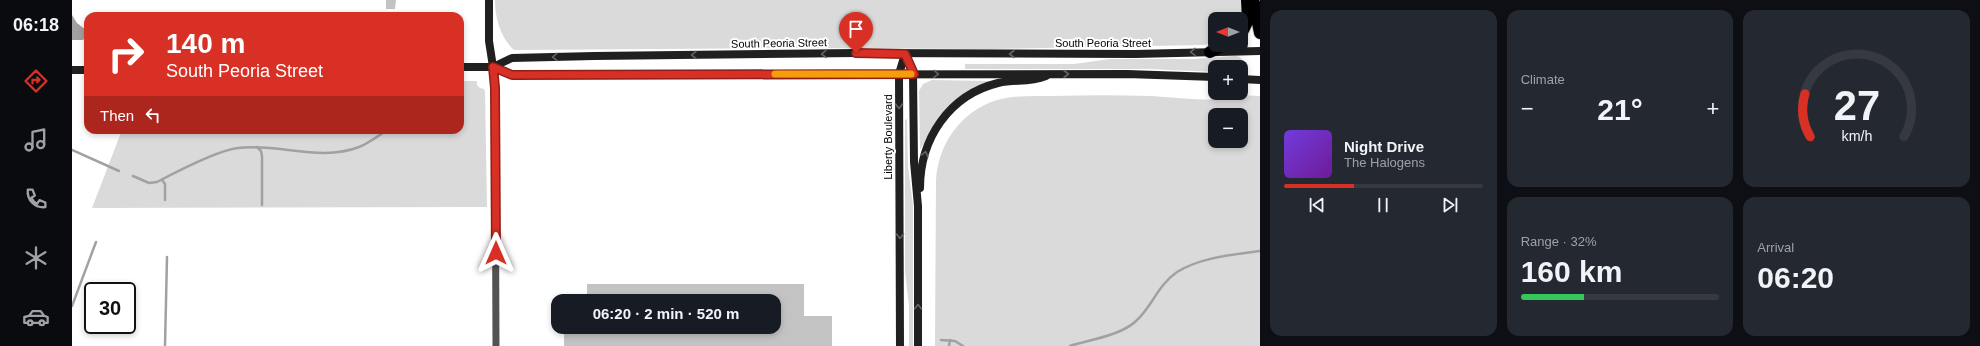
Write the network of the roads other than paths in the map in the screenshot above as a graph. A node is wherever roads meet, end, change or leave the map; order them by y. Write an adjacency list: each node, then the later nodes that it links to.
1 (490, 0): 11 (main road)
2 (1247, 0): 4 (highway)
3 (1253, 0): 5 (highway)
4 (1248, 12)
5 (1260, 33)
6 (1248, 51): 7 (main road, South Peoria Street)
7 (1260, 51)
8 (1210, 52): 9 (main road, South Peoria Street, one-way to 9)
9 (905, 54): 11 (main road, South Peoria Street, one-way to 11); 14 (main road, Liberty Boulevard); 15 (main road)
10 (464, 67): 11 (main road, South Peoria Street)
11 (493, 67): 14 (main road, South Peoria Street); 21 (street)
12 (72, 70): 13 (main road)
13 (84, 70)
14 (899, 74): 15 (main road, South Peoria Street); 22 (main road, Liberty Boulevard, one-way to 22)
15 (914, 74): 16 (main road, South Peoria Street, one-way to 16); 20 (main road)
16 (1050, 74): 17 (main road, South Peoria Street, one-way to 17); 20 (main road, one-way to 16)
17 (1208, 77)
18 (1248, 79): 19 (main road)
19 (1260, 80)
20 (918, 206): 23 (main road, one-way to 20)
21 (496, 346)
22 (900, 346)
23 (918, 346)

